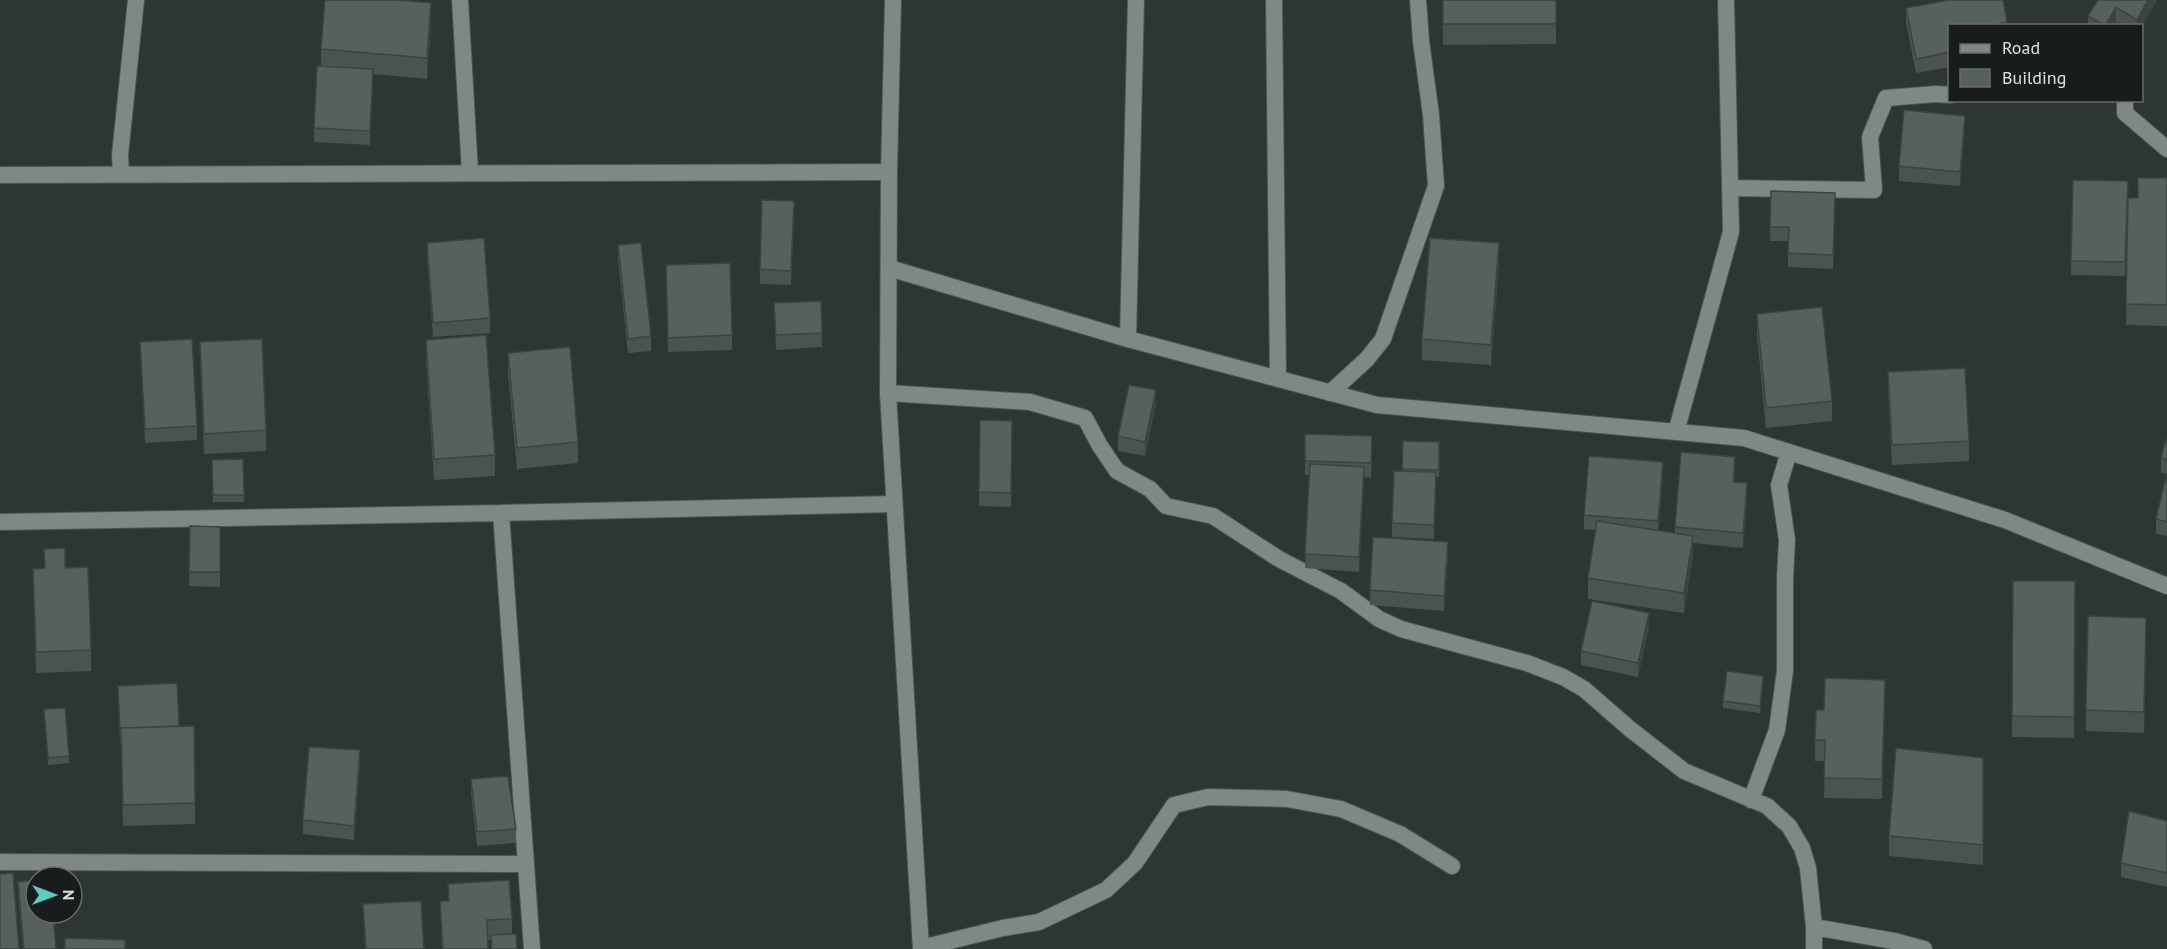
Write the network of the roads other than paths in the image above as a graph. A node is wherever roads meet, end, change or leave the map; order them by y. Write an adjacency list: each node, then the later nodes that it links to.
1 (136, 0): 13 (street)
2 (460, 0): 11 (street)
3 (893, 0): 12 (street)
4 (1136, 0): 17 (street)
5 (1274, 0): 18 (street)
6 (1418, 0): 20 (street)
7 (1726, 0): 15 (street)
8 (1948, 95): 15 (street)
9 (2125, 102): 10 (street)
10 (2167, 149)
11 (470, 172): 12 (street); 13 (street)
12 (889, 172): 16 (street)
13 (121, 174): 14 (street)
14 (0, 175)
15 (1730, 188): 21 (street)
16 (889, 268): 17 (street); 19 (street)
17 (1128, 339): 18 (street)
18 (1278, 379): 20 (street)
19 (888, 393): 23 (street); 27 (street)
20 (1330, 393): 21 (street)
21 (1676, 432): 22 (street)
22 (1789, 453): 26 (street); 27 (street)
23 (894, 504): 24 (street); 33 (street)
24 (501, 513): 25 (street); 29 (street)
25 (0, 522)
26 (2167, 586)
27 (1751, 800): 31 (street)
28 (0, 862): 29 (street)
29 (526, 864): 32 (street)
30 (1452, 866): 33 (street)
31 (1814, 927): 34 (street); 35 (street)
32 (532, 949)
33 (921, 949)
34 (1814, 949)
35 (1924, 949)

